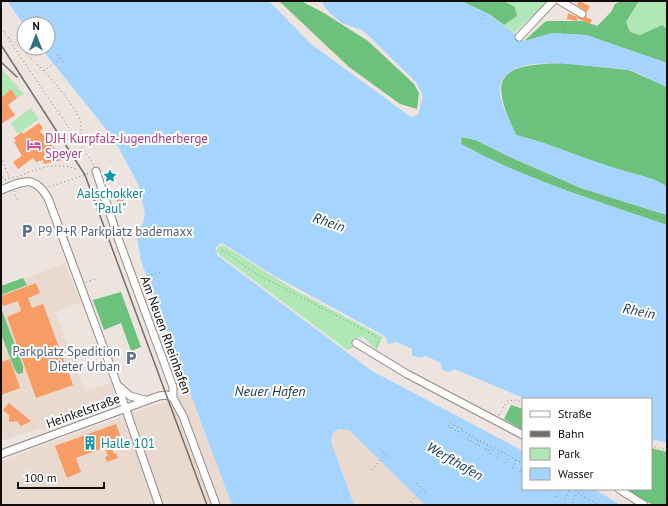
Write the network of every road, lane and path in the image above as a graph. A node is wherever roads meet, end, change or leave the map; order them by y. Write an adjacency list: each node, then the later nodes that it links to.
1 (283, 1): 9 (path)
2 (553, 1): 11 (street)
3 (560, 1): 5 (street)
4 (489, 3): 6 (path)
5 (582, 14)
6 (482, 19)
7 (562, 21): 12 (path)
8 (1, 28): 10 (path)
9 (314, 32)
10 (6, 35): 16 (path); 18 (path)
11 (519, 37)
12 (565, 37)
13 (56, 55): 14 (path)
14 (60, 59): 15 (path); 16 (path)
15 (63, 63)
16 (44, 71): 18 (path)
17 (468, 142): 30 (path)
18 (79, 144): 21 (path)
19 (1, 157): 23 (path)
20 (76, 170): 23 (path)
21 (96, 171): 28 (path); 39 (street, Am Neuen Rheinhafen)
22 (1, 173): 24 (path)
23 (9, 178): 24 (path); 26 (path)
24 (4, 180): 25 (path)
25 (1, 181)
26 (12, 183): 27 (street); 28 (street); 29 (path)
27 (1, 190)
28 (43, 190): 35 (street)
29 (18, 202)
30 (667, 220)
31 (222, 250): 37 (path)
32 (160, 272): 34 (path)
33 (96, 279): 35 (path)
34 (138, 280)
35 (80, 284): 38 (street)
36 (356, 343): 37 (street)
37 (373, 354): 43 (street)
38 (117, 384): 40 (street); 42 (street)
39 (173, 398): 40 (street, Heinkelstraße); 103 (street, Am Neuen Rheinhafen)
40 (149, 400): 42 (street, Heinkelstraße)
41 (522, 402): 43 (path)
42 (126, 408): 75 (street, Heinkelstraße); 102 (street)
43 (496, 421): 54 (street)
44 (452, 424): 45 (path); 46 (path); 48 (path)
45 (455, 425): 47 (path); 50 (path)
46 (448, 426)
47 (457, 427): 49 (path); 51 (path)
48 (450, 428)
49 (460, 428): 52 (path); 53 (path)
50 (452, 429)
51 (455, 431)
52 (458, 432)
53 (464, 432): 55 (path); 56 (path)
54 (522, 434)
55 (469, 435): 57 (path); 59 (path)
56 (461, 436)
57 (472, 437): 58 (path); 61 (path)
58 (476, 438): 60 (path); 63 (path)
59 (467, 439)
60 (478, 440): 62 (path); 65 (path)
61 (470, 441)
62 (482, 442): 64 (path); 66 (path)
63 (473, 443)
64 (487, 444): 67 (path); 71 (path)
65 (476, 445)
66 (479, 446)
67 (490, 446): 69 (path); 72 (path)
68 (652, 446): 73 (path)
69 (494, 448): 74 (path); 77 (path)
70 (380, 449): 76 (path)
71 (485, 449)
72 (488, 450)
73 (667, 450)
74 (501, 452): 78 (path); 79 (path)
75 (1, 454)
76 (385, 454): 80 (path); 86 (path)
77 (490, 454)
78 (509, 456): 81 (path); 82 (path)
79 (497, 458)
80 (390, 459)
81 (516, 460): 83 (path); 84 (path)
82 (505, 463)
83 (522, 463)
84 (512, 468)
85 (522, 468): 87 (path)
86 (372, 470)
87 (520, 472)
88 (416, 483): 89 (path)
89 (422, 490): 95 (path); 104 (path)
90 (560, 490): 97 (path)
91 (570, 490): 98 (path)
92 (573, 490): 94 (path)
93 (621, 490): 108 (street)
94 (578, 492): 96 (path); 101 (path)
95 (426, 494)
96 (586, 496): 99 (path); 105 (path)
97 (556, 497)
98 (565, 499)
99 (593, 501): 106 (path); 107 (path)
100 (667, 501): 109 (path)
101 (572, 503)
102 (159, 505)
103 (216, 505)
104 (408, 505)
105 (580, 505)
106 (591, 505)
107 (599, 505)
108 (644, 505)
109 (665, 505)

